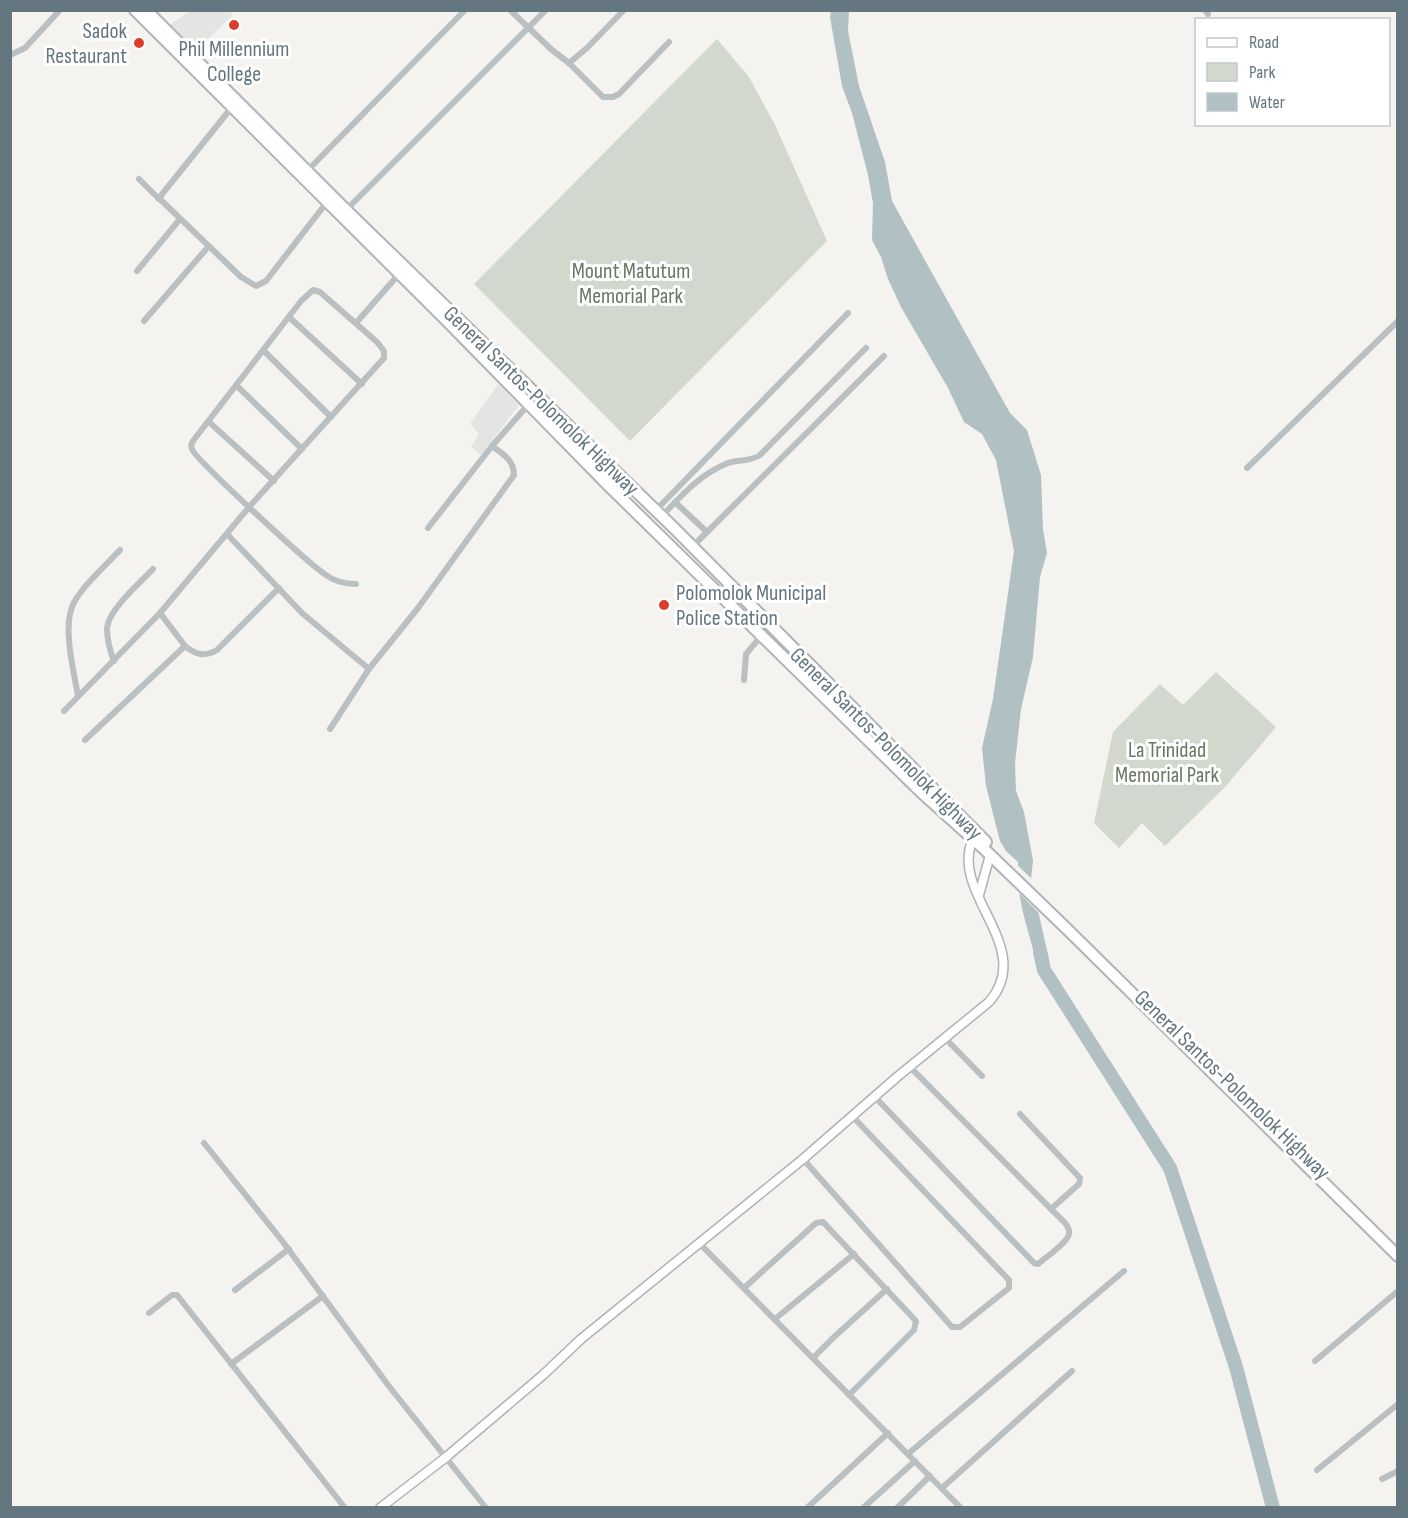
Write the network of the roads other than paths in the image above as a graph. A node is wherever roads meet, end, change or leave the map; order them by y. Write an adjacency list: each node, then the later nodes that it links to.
1 (60, 10): 10 (street)
2 (135, 10): 12 (highway)
3 (146, 10): 13 (highway, General Santos-Polomolok Highway)
4 (465, 10): 13 (street)
5 (510, 10): 8 (street)
6 (546, 10): 8 (street)
7 (624, 10): 11 (street)
8 (528, 28): 11 (street); 17 (street)
9 (669, 42): 11 (street)
10 (10, 55)
11 (568, 63)
12 (232, 107): 15 (street); 16 (highway)
13 (307, 171): 17 (highway, General Santos-Polomolok Highway)
14 (139, 179): 15 (street)
15 (159, 199): 18 (street)
16 (327, 202): 19 (street); 21 (highway)
17 (346, 210): 41 (highway, General Santos-Polomolok Highway)
18 (180, 219): 19 (street); 20 (street)
19 (207, 247): 24 (street)
20 (137, 271)
21 (399, 274): 26 (street); 32 (highway)
22 (848, 313): 41 (street)
23 (289, 317): 26 (street); 28 (street); 30 (street)
24 (144, 321)
25 (1398, 321): 37 (street)
26 (356, 323): 30 (street)
27 (866, 348): 39 (street)
28 (264, 351): 31 (street); 33 (street)
29 (884, 356): 43 (street)
30 (362, 384): 33 (street)
31 (237, 386): 34 (street); 36 (street)
32 (528, 405): 35 (street); 51 (highway)
33 (331, 417): 36 (street)
34 (209, 422): 38 (street); 40 (street)
35 (492, 446): 42 (street); 54 (street)
36 (302, 449): 38 (street)
37 (1247, 468)
38 (274, 481): 40 (street)
39 (675, 502): 41 (street); 43 (street)
40 (250, 506): 44 (street); 48 (street)
41 (658, 514): 45 (highway, General Santos-Polomolok Highway)
42 (428, 528)
43 (707, 532): 45 (street)
44 (226, 534): 49 (street); 50 (street)
45 (692, 547): 62 (highway, General Santos-Polomolok Highway)
46 (120, 550): 56 (street)
47 (153, 568): 53 (street)
48 (356, 584)
49 (279, 588): 52 (street); 54 (street)
50 (160, 613): 52 (street); 53 (street)
51 (762, 635): 55 (street); 60 (highway)
52 (185, 646): 59 (street)
53 (114, 661): 56 (street)
54 (369, 669): 58 (street)
55 (744, 680)
56 (78, 696): 57 (street)
57 (64, 711)
58 (330, 729)
59 (86, 740)
60 (973, 839): 61 (highway); 63 (street)
61 (990, 855): 62 (highway); 63 (street)
62 (1008, 868): 64 (highway)
63 (978, 895): 65 (street)
64 (1049, 908): 75 (highway, General Santos-Polomolok Highway); 78 (highway)
65 (945, 1038): 66 (street); 67 (street)
66 (910, 1067): 68 (street); 73 (street)
67 (982, 1076)
68 (875, 1097): 70 (street); 73 (street)
69 (1020, 1114): 73 (street)
70 (852, 1116): 72 (street); 72 (street)
71 (204, 1143): 76 (street)
72 (803, 1160): 74 (street)
73 (1050, 1209)
74 (700, 1244): 80 (street); 95 (street)
75 (1398, 1247)
76 (288, 1249): 82 (street); 84 (street)
77 (854, 1254): 80 (street); 81 (street); 86 (street)
78 (1398, 1256)
79 (1124, 1271): 94 (street)
80 (744, 1288): 86 (street)
81 (887, 1289): 87 (street); 91 (street)
82 (235, 1290)
83 (1398, 1291): 88 (street)
84 (323, 1296): 89 (street); 95 (street)
85 (150, 1313): 89 (street)
86 (775, 1319): 87 (street)
87 (813, 1358): 91 (street)
88 (1315, 1361)
89 (231, 1364): 102 (street)
90 (1072, 1371): 101 (street)
91 (849, 1395): 93 (street)
92 (1398, 1404): 97 (street)
93 (888, 1433): 94 (street); 105 (street)
94 (909, 1454): 96 (street)
95 (446, 1458): 103 (street); 104 (street)
96 (915, 1461): 99 (street); 106 (street)
97 (1317, 1470)
98 (1398, 1471): 100 (street)
99 (930, 1476): 101 (street); 107 (street)
100 (1383, 1479)
101 (942, 1488): 108 (street)
102 (345, 1508)
103 (380, 1508)
104 (486, 1508)
105 (807, 1508)
106 (863, 1508)
107 (897, 1508)
108 (961, 1508)

